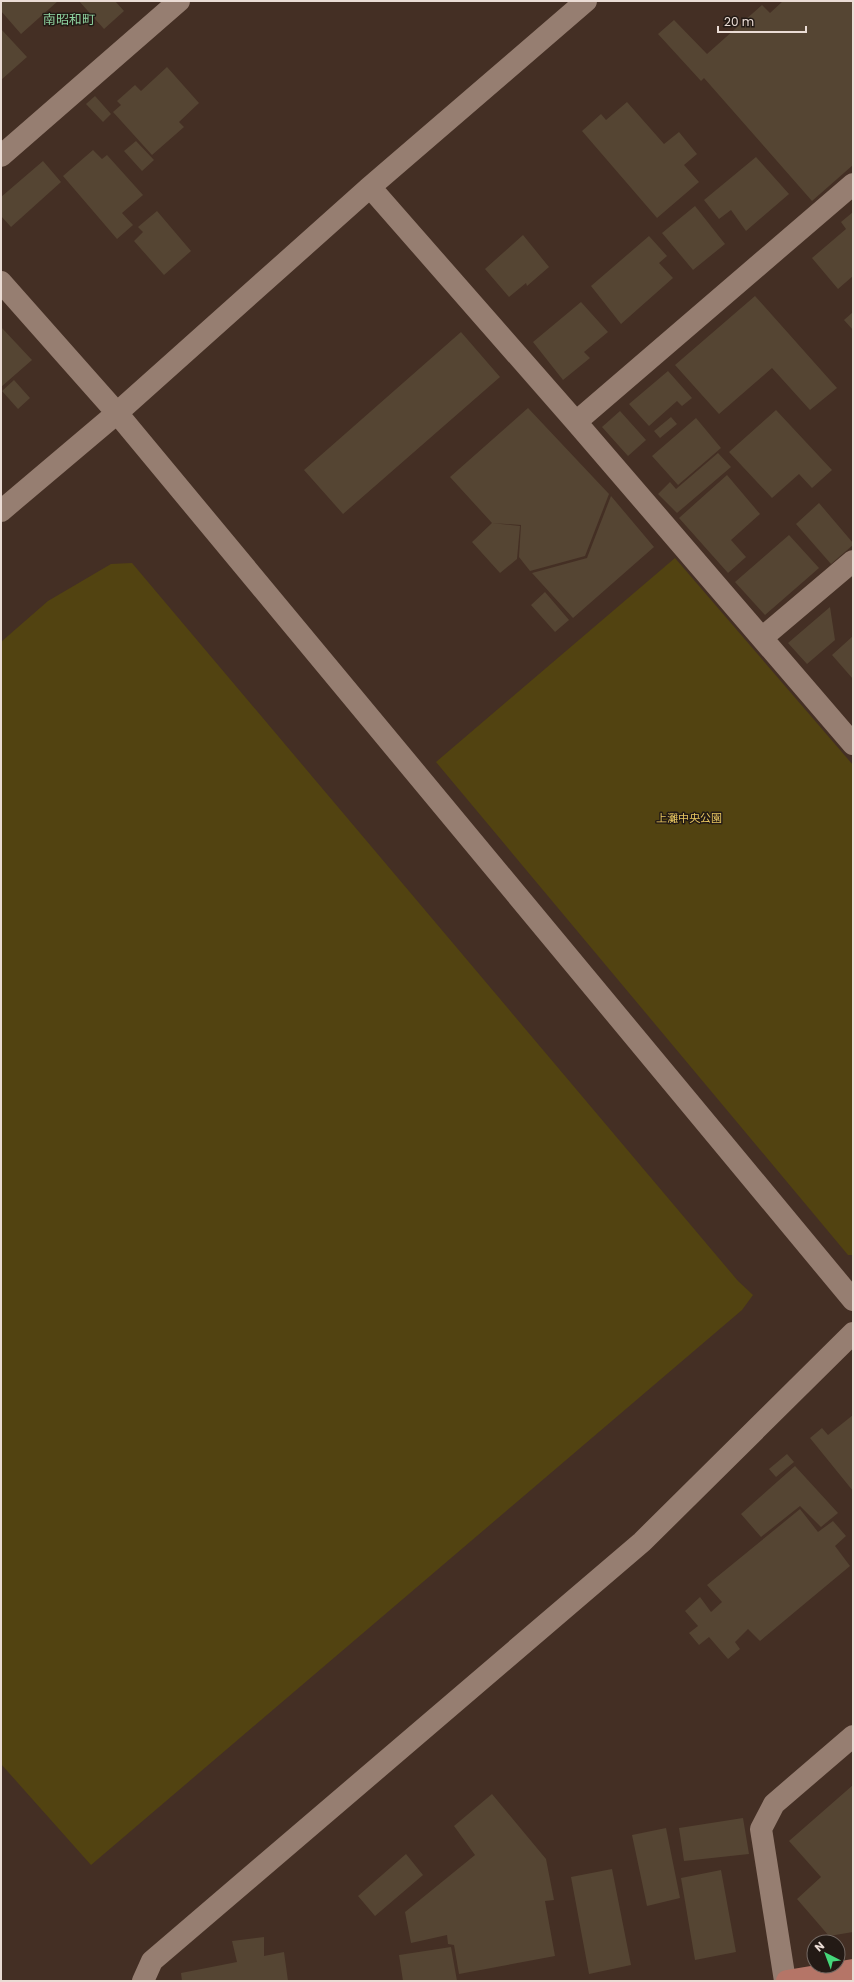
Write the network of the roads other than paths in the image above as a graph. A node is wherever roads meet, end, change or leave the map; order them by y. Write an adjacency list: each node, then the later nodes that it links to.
1 (179, 1): 3 (street)
2 (586, 1): 5 (street)
3 (1, 156)
4 (853, 184): 8 (street)
5 (370, 187): 7 (street); 8 (street)
6 (1, 282): 7 (street)
7 (117, 413): 9 (street); 13 (street)
8 (576, 422): 11 (street)
9 (1, 511)
10 (853, 561): 11 (street)
11 (763, 638): 12 (street)
12 (853, 744)
13 (853, 1300)
14 (853, 1333): 17 (street)
15 (853, 1736): 18 (street)
16 (853, 1970): 18 (main road)
17 (143, 1981)
18 (786, 1981)

